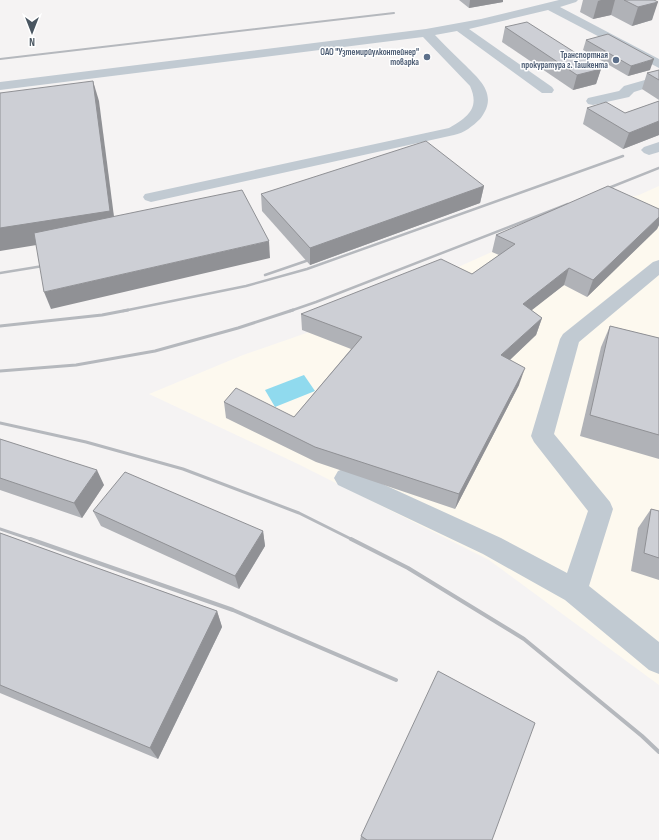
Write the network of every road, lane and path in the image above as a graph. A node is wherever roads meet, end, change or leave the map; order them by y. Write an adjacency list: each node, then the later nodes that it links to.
1 (572, 0): 2 (lane)
2 (550, 6): 3 (lane); 5 (lane)
3 (459, 27): 4 (lane); 8 (lane)
4 (426, 33): 7 (lane); 10 (lane)
5 (659, 64)
6 (659, 80): 9 (lane)
7 (0, 86)
8 (547, 90)
9 (593, 101)
10 (151, 198)
11 (659, 266): 13 (lane)
12 (346, 478): 13 (lane)
13 (574, 591): 14 (lane)
14 (659, 660)

